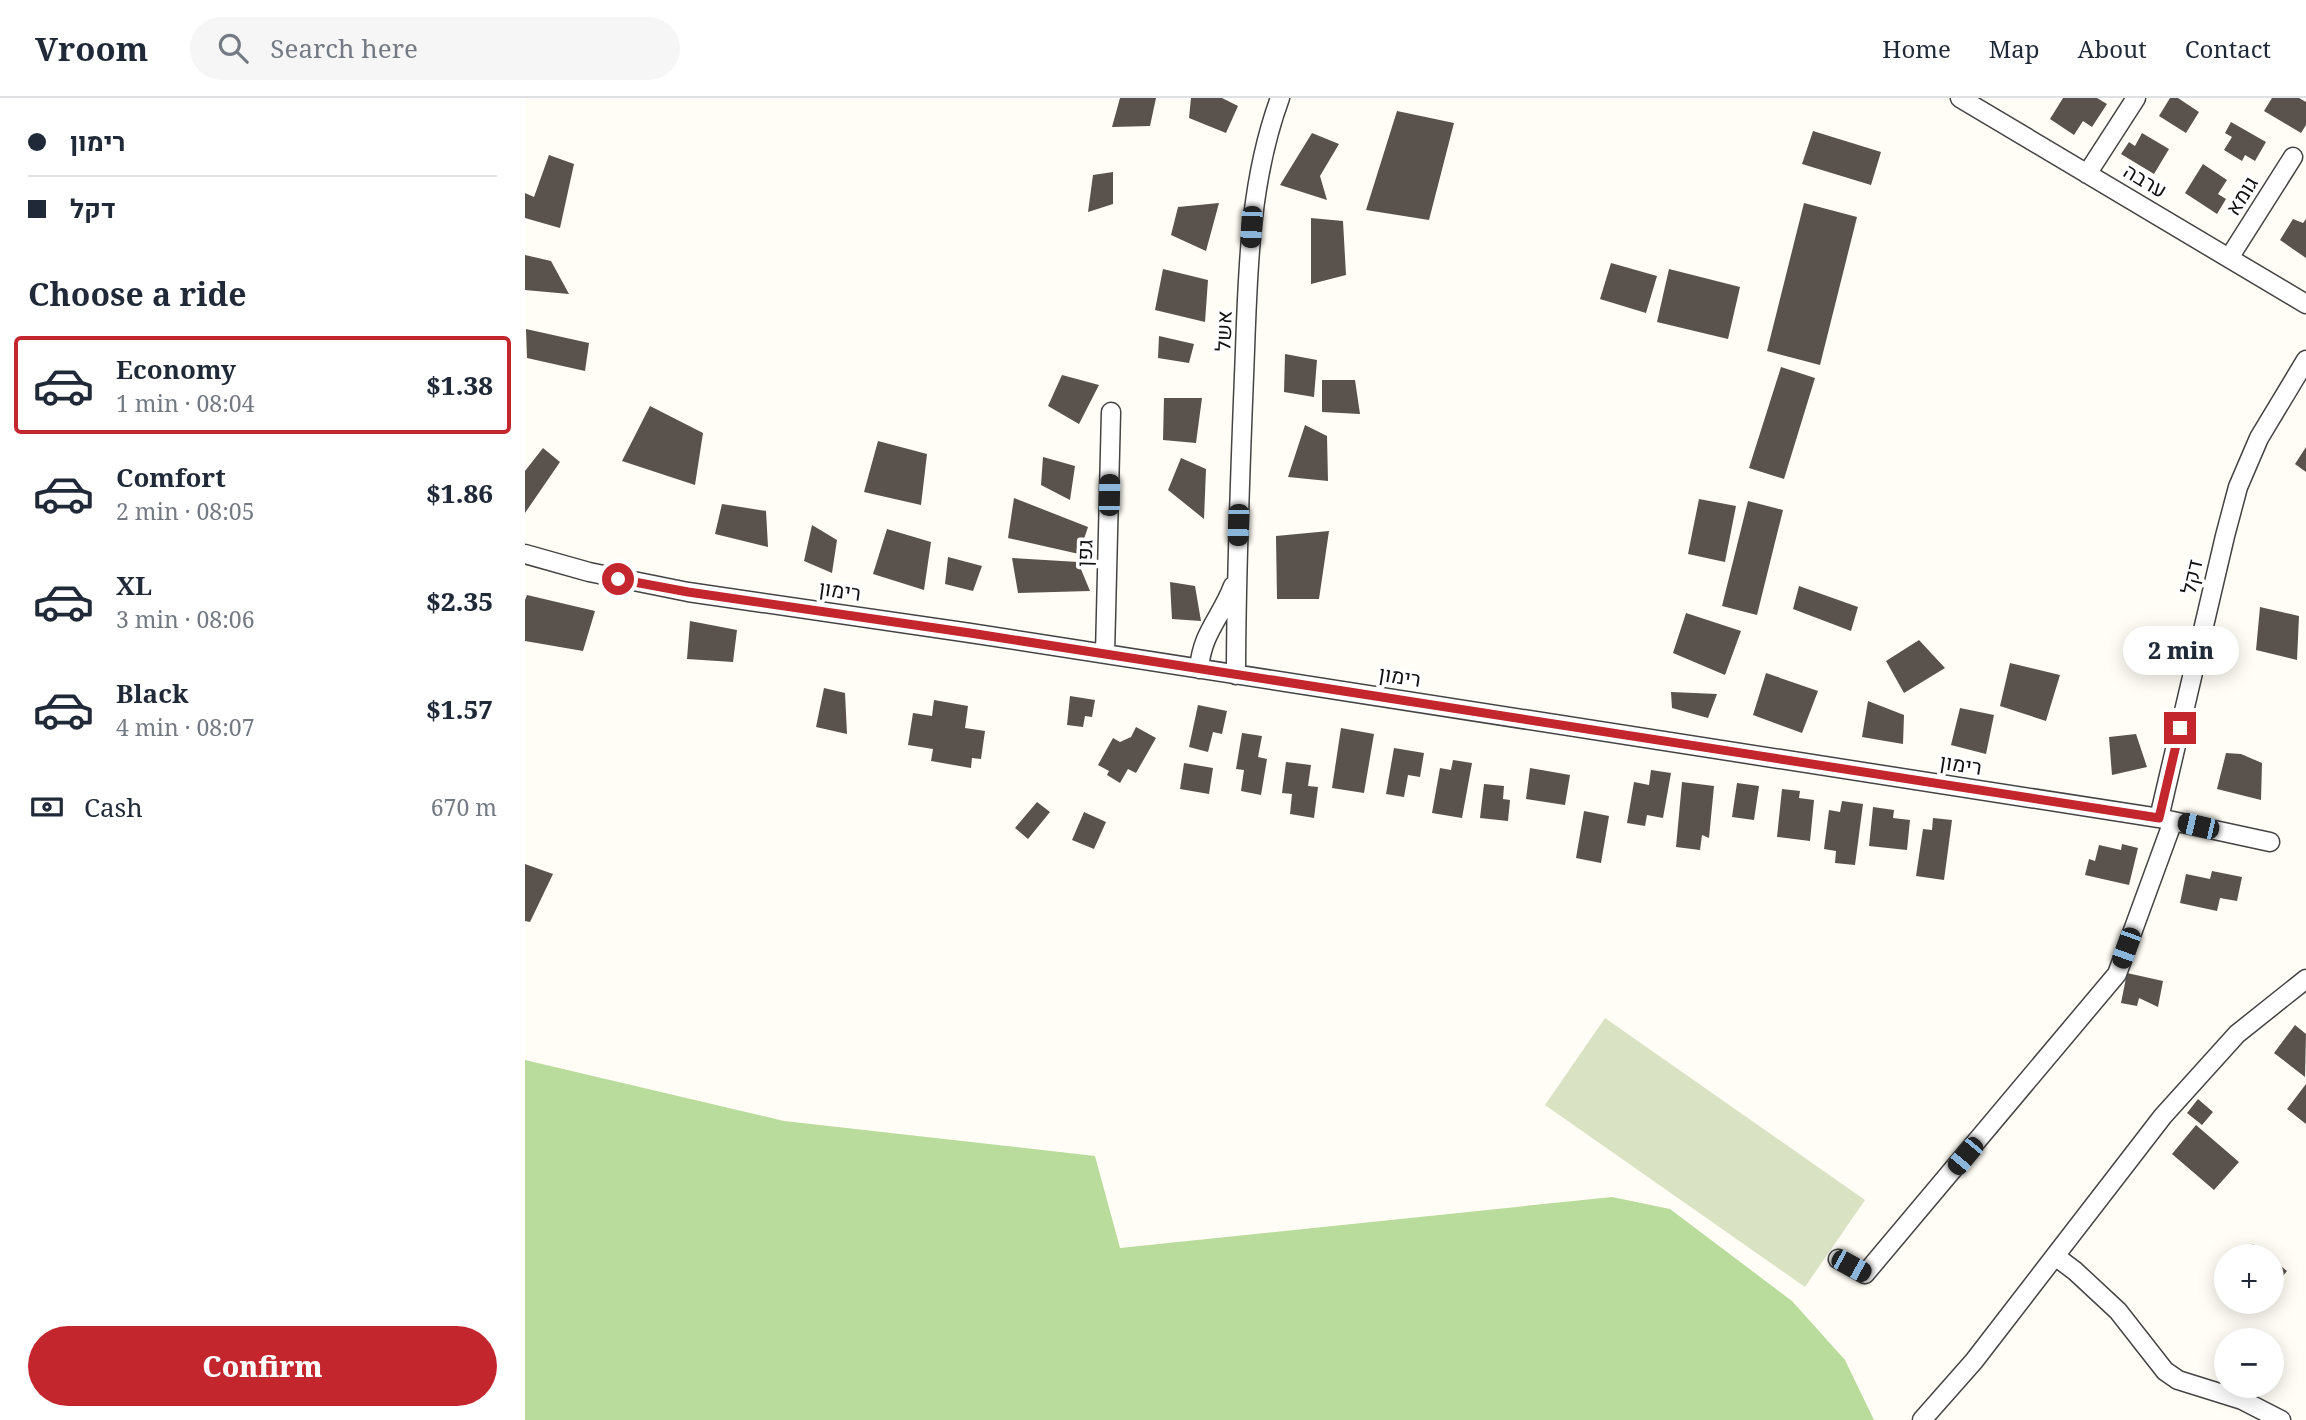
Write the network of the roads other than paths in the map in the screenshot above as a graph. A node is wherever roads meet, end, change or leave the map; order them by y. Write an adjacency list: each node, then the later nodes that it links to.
1 (1280, 98): 11 (street, אשל)
2 (1960, 98): 5 (street, ערבה)
3 (2136, 98): 5 (street)
4 (2293, 157): 6 (street, גומא)
5 (2087, 174): 6 (street, ערבה)
6 (2229, 258): 7 (street, ערבה)
7 (2306, 303)
8 (2306, 360): 15 (street, דקל)
9 (1111, 412): 12 (street, גפן)
10 (525, 554): 12 (street, רימון)
11 (1236, 569): 13 (street, אשל); 14 (street, אשל)
12 (1105, 654): 13 (street, רימון)
13 (1199, 669): 14 (street, רימון)
14 (1236, 675): 15 (street, רימון)
15 (2166, 819): 16 (street, רימון); 19 (street, דקל)
16 (2270, 842)
17 (2306, 979): 18 (street)
18 (2055, 1256): 20 (street); 21 (street)
19 (1837, 1259)
20 (1922, 1420)
21 (2281, 1420)

